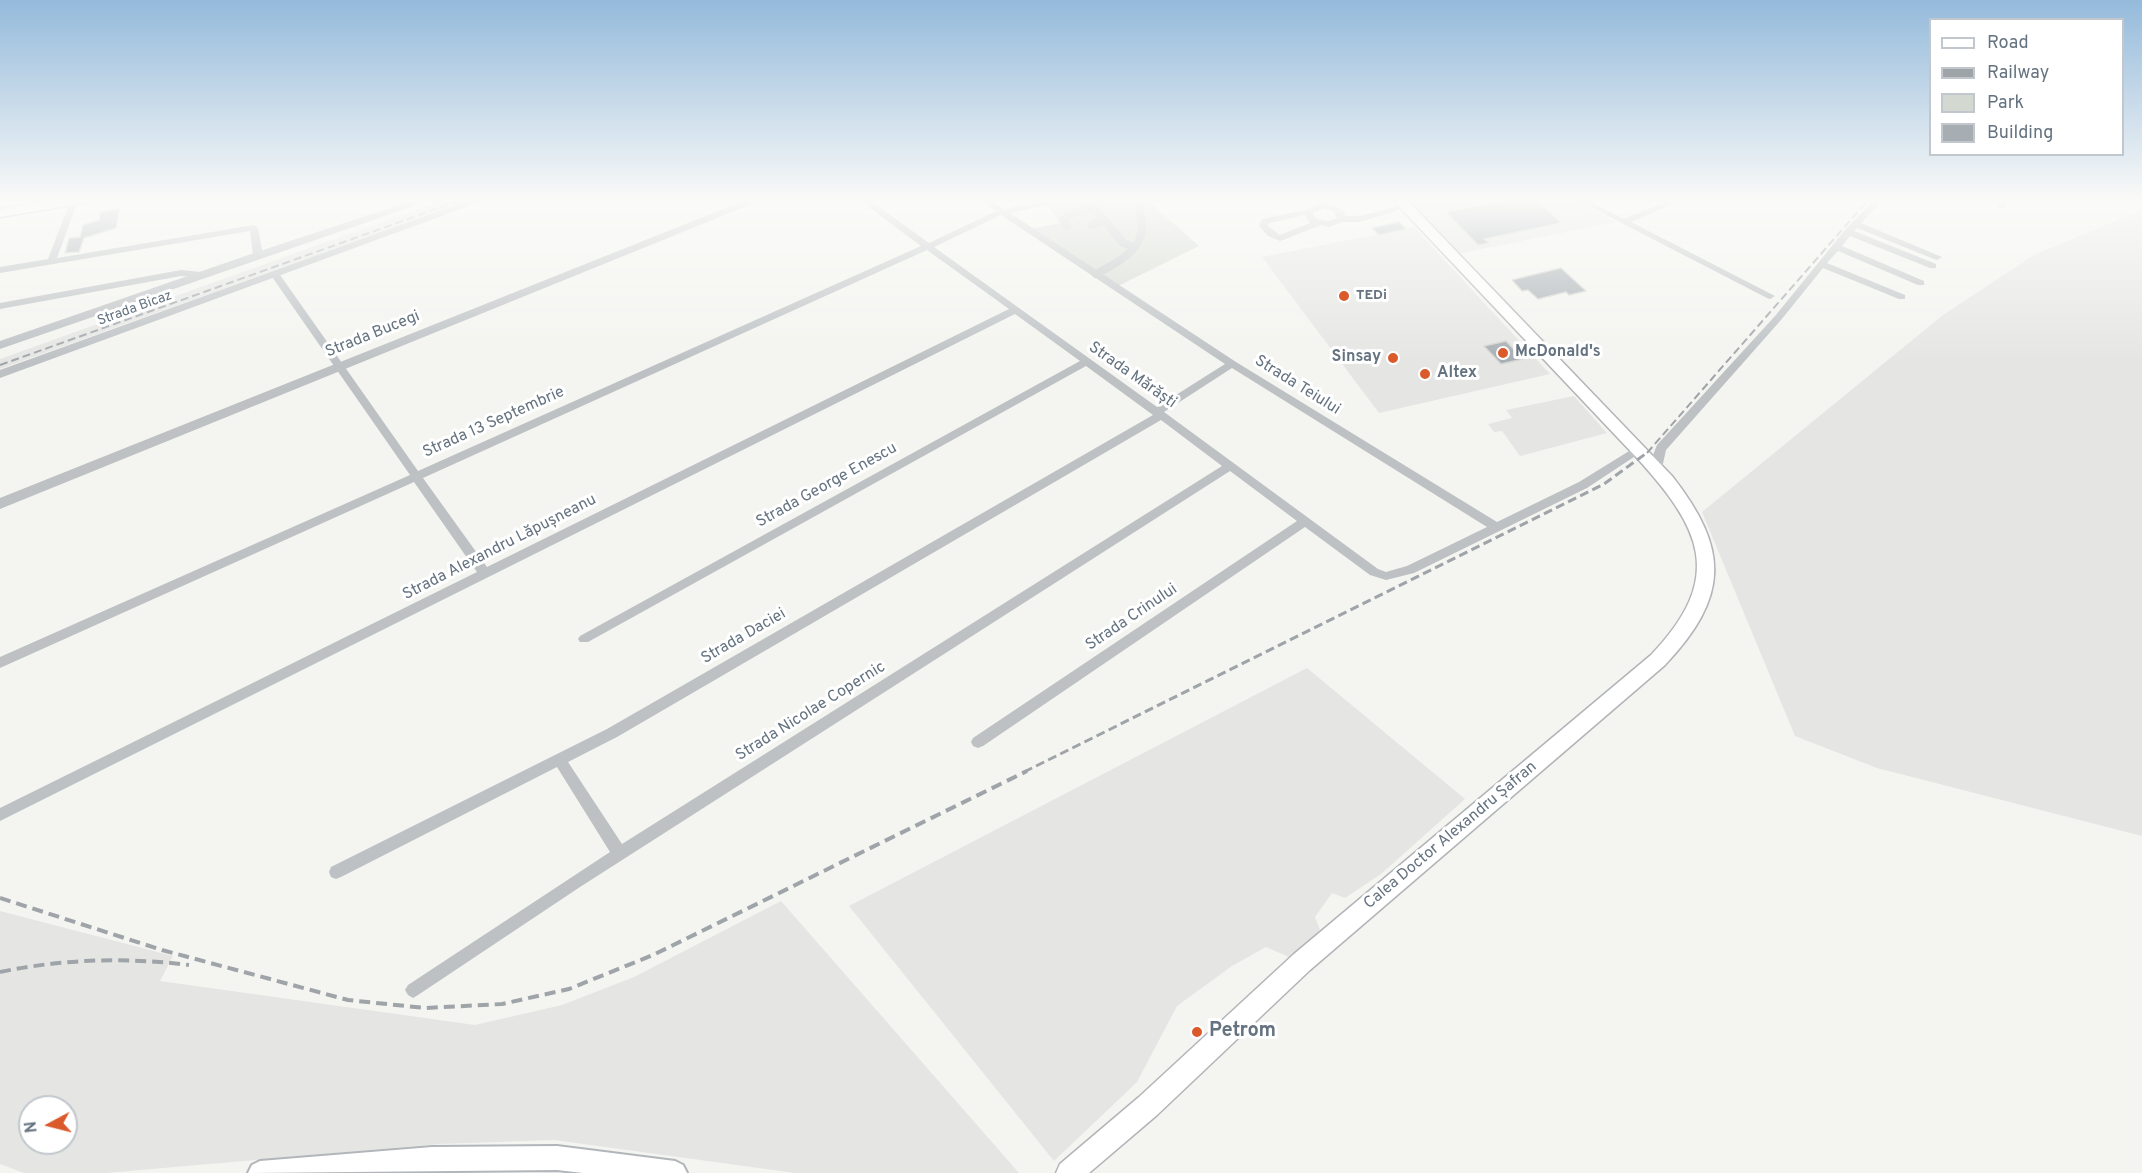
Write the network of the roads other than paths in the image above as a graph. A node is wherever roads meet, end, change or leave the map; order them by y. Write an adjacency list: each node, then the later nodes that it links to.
1 (55, 254): 18 (street)
2 (92, 254): 18 (street)
3 (262, 254): 16 (street)
4 (331, 254): 22 (street, Strada Bicaz)
5 (622, 254): 33 (street, Strada Bucegi)
6 (912, 254): 38 (street, Strada 13 Septembrie)
7 (936, 254): 29 (street, Strada Mărăști)
8 (1065, 254): 23 (street, Strada Teiului)
9 (1128, 254): 23 (street)
10 (1450, 254): 36 (main road, Calea Doctor Alexandru Șafran)
11 (1687, 254): 26 (street)
12 (1831, 254): 19 (street)
13 (1853, 254): 25 (street)
14 (1907, 254): 20 (street)
15 (1930, 254): 17 (street)
16 (258, 255): 24 (street)
17 (1937, 256)
18 (52, 260): 21 (street)
19 (1821, 264): 27 (street); 36 (street)
20 (1933, 266)
21 (0, 270)
22 (275, 274): 33 (street); 34 (street, Strada Bicaz)
23 (1096, 274): 32 (street, Strada Teiului)
24 (201, 275): 28 (street); 30 (street)
25 (1921, 283)
26 (1770, 296)
27 (1902, 297)
28 (0, 306)
29 (1015, 310): 31 (street, Strada Mărăști); 42 (street, Strada Alexandru Lăpușneanu)
30 (0, 345)
31 (1086, 362): 35 (street, Strada Mărăști); 43 (street, Strada George Enescu)
32 (1232, 364): 35 (street, Strada Daciei); 41 (street, Strada Teiului)
33 (338, 367): 38 (street); 39 (street, Strada Bucegi)
34 (0, 374)
35 (1159, 413): 37 (street, Strada Mărăști); 46 (street, Strada Daciei)
36 (1646, 459): 41 (street); 53 (main road, Calea Doctor Alexandru Șafran)
37 (1230, 466): 40 (street, Strada Mărăști); 48 (street, Strada Nicolae Copernic)
38 (416, 477): 42 (street); 44 (street, Strada 13 Septembrie)
39 (0, 504)
40 (1305, 521): 41 (street, Strada Mărăști); 45 (street, Strada Crinului)
41 (1496, 527)
42 (484, 574): 47 (street, Strada Alexandru Lăpușneanu)
43 (584, 639)
44 (0, 663)
45 (978, 742)
46 (560, 759): 48 (street); 49 (street, Strada Daciei)
47 (0, 815)
48 (620, 854): 50 (street, Strada Nicolae Copernic)
49 (336, 872)
50 (413, 990)
51 (260, 1173): 52 (main road)
52 (675, 1173)
53 (1069, 1173)

